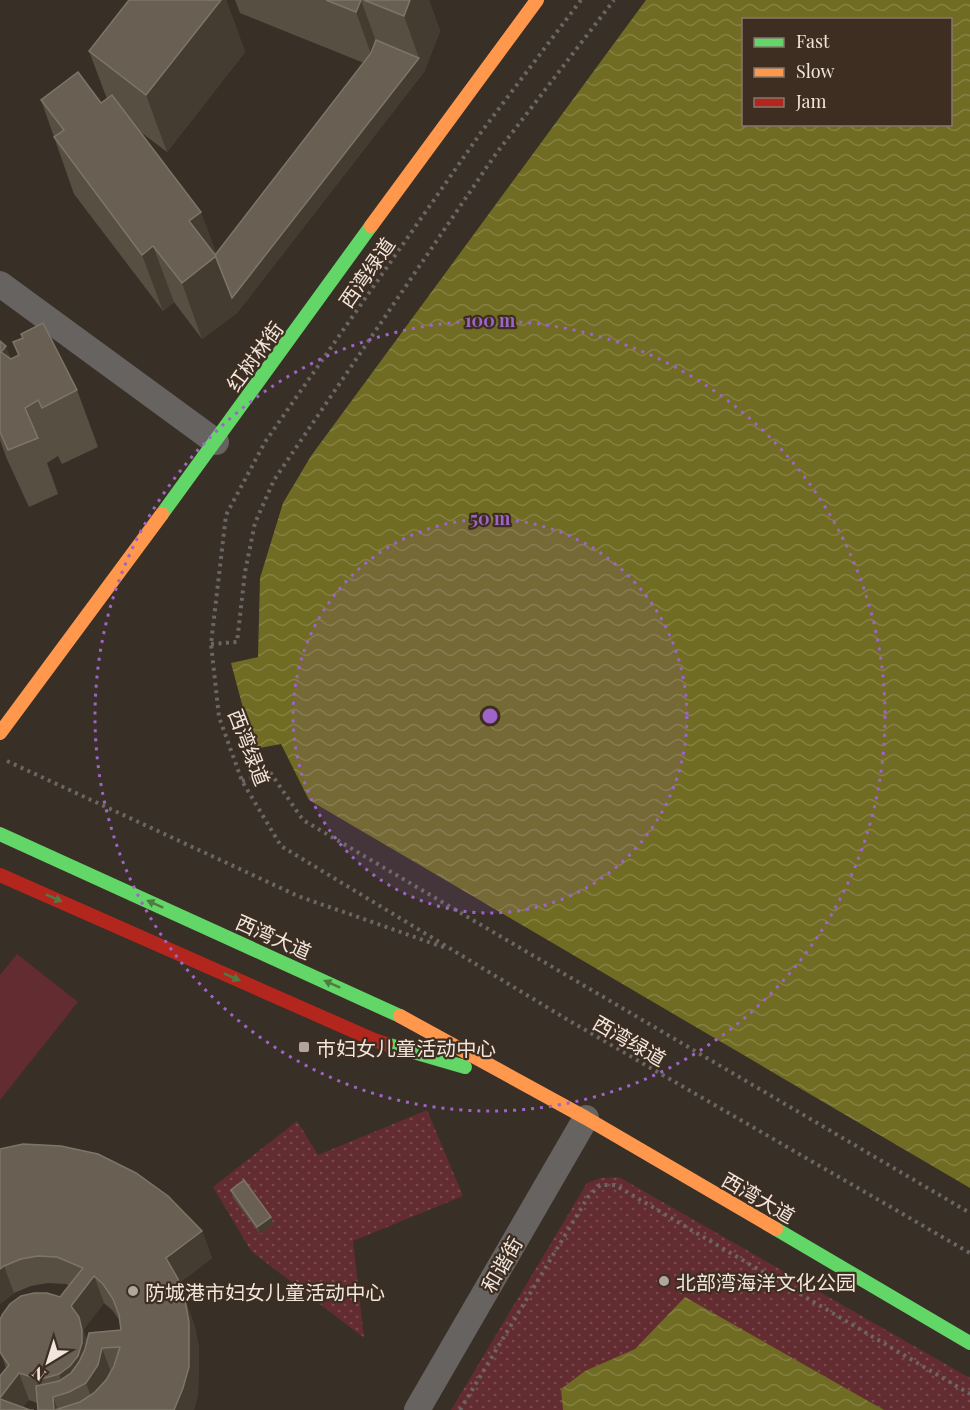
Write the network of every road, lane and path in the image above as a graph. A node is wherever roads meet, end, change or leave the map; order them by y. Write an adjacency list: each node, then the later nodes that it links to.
1 (537, 0): 5 (main road, 红树林街)
2 (581, 0): 6 (path, 西湾绿道)
3 (614, 0): 6 (path)
4 (0, 284): 5 (street)
5 (216, 442): 7 (main road, 红树林街)
6 (211, 644): 9 (path, 西湾绿道)
7 (0, 733)
8 (0, 758): 12 (path)
9 (242, 781): 12 (path, 西湾绿道); 15 (path)
10 (0, 834): 13 (main road, 西湾大道, one-way to 10)
11 (0, 875): 13 (main road, 西湾大道, one-way to 13)
12 (455, 952): 16 (path, 西湾绿道)
13 (527, 1086): 14 (main road, 西湾大道)
14 (586, 1118): 17 (main road, 西湾大道); 19 (street, 和谐街)
15 (970, 1213)
16 (970, 1253)
17 (970, 1343)
18 (970, 1394): 20 (path)
19 (417, 1410)
20 (460, 1410)

